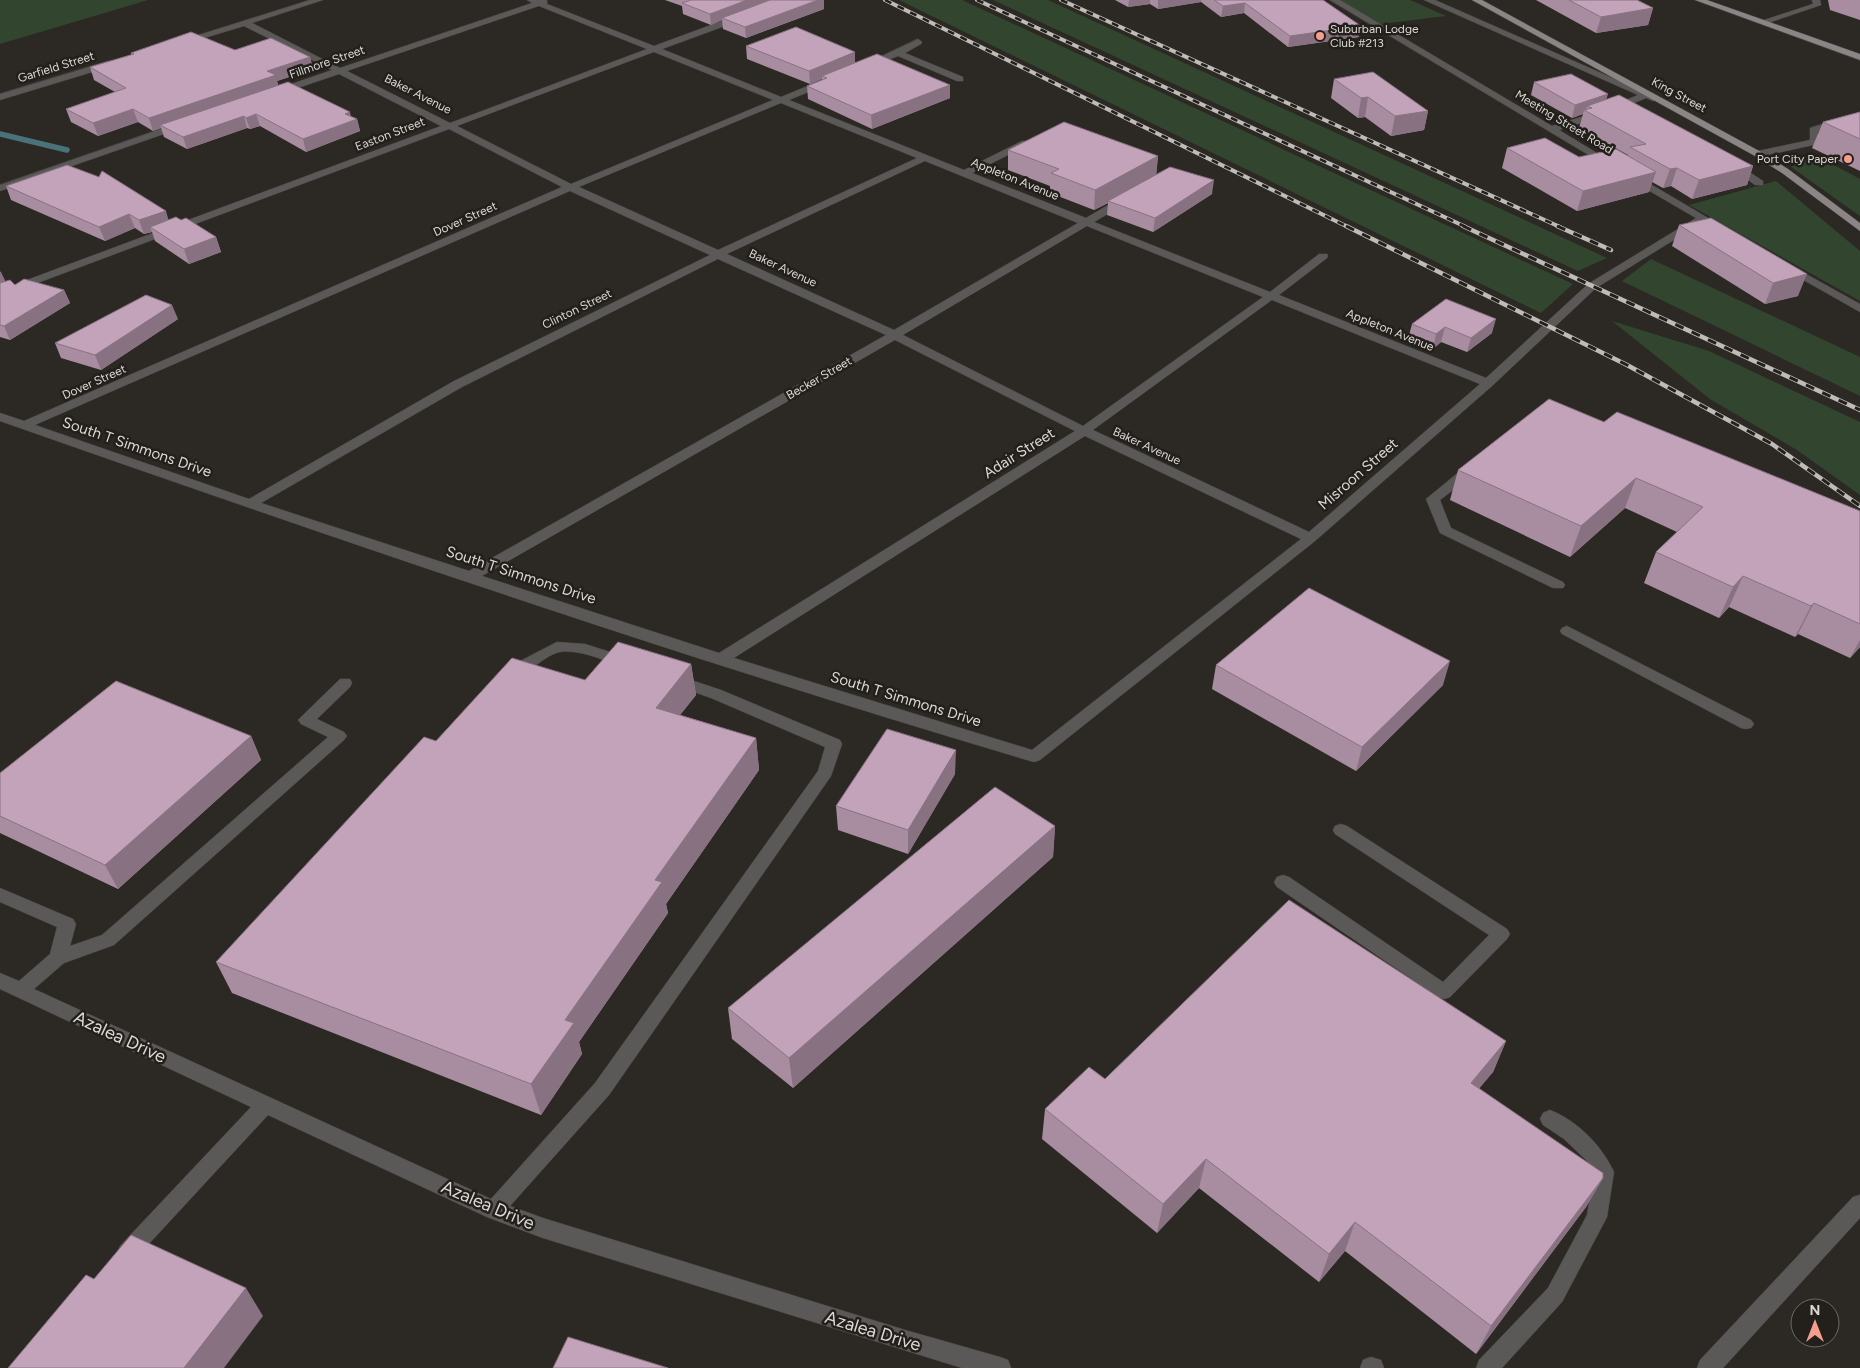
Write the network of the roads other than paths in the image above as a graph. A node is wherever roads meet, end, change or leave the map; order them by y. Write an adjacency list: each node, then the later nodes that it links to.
1 (319, 0): 10 (street)
2 (1334, 0): 28 (street, Meeting Street Road)
3 (1428, 0): 21 (street)
4 (1476, 0): 29 (main road, King Street)
5 (1699, 0): 9 (main road)
6 (1816, 0): 9 (street)
7 (540, 1): 13 (street, Appleton Avenue); 18 (street, Fillmore Street)
8 (753, 13): 13 (street, Easton Street)
9 (1762, 22): 15 (main road)
10 (245, 23): 12 (street); 18 (street, Baker Avenue)
11 (918, 42): 14 (street)
12 (169, 46)
13 (655, 49): 24 (street, Appleton Avenue); 27 (street, Easton Street)
14 (898, 53): 17 (street); 20 (street)
15 (1860, 57)
16 (122, 60): 22 (street, Garfield Street)
17 (861, 68)
18 (342, 70): 23 (street, Fillmore Street); 27 (street, Baker Avenue)
19 (834, 79): 24 (street, Dover Street)
20 (960, 79)
21 (1646, 95): 28 (street); 29 (street)
22 (0, 97)
23 (264, 97)
24 (779, 100): 32 (street, Appleton Avenue); 36 (street, Dover Street)
25 (1860, 116): 31 (street)
26 (189, 122): 37 (street)
27 (450, 126): 36 (street, Baker Avenue); 46 (street, Easton Street)
28 (1551, 129): 39 (street, Meeting Street Road)
29 (1728, 136): 31 (main road, King Street)
30 (1031, 140): 34 (street)
31 (1758, 154): 41 (main road, King Street)
32 (926, 157): 34 (street, Appleton Avenue); 43 (street, Clinton Street)
33 (1726, 160): 35 (street)
34 (965, 173): 40 (street, Appleton Avenue)
35 (1759, 183)
36 (570, 187): 43 (street, Baker Avenue); 52 (street, Dover Street)
37 (0, 188)
38 (1133, 194): 40 (street, Becker Street)
39 (1703, 218): 42 (street, Meeting Street Road); 50 (street, Misroon Street)
40 (1086, 221): 47 (street, Appleton Avenue); 49 (street, Becker Street)
41 (1857, 225)
42 (1720, 228)
43 (719, 254): 49 (street, Baker Avenue); 55 (street, Clinton Street)
44 (1323, 256): 47 (street, Adair Street)
45 (1780, 262): 48 (street)
46 (0, 294)
47 (1271, 296): 50 (street, Appleton Avenue); 53 (street, Adair Street)
48 (1860, 309)
49 (895, 334): 53 (street, Baker Avenue); 57 (street, Becker Street)
50 (1488, 383): 56 (street, Misroon Street)
51 (0, 417): 52 (street, South T Simmons Drive)
52 (25, 426): 55 (street, South T Simmons Drive)
53 (1084, 431): 56 (street, Baker Avenue); 60 (street, Adair Street)
54 (1479, 462): 58 (street)
55 (250, 504): 57 (street, South T Simmons Drive)
56 (1310, 538): 66 (street, Misroon Street)
57 (471, 576): 60 (street, South T Simmons Drive)
58 (1558, 585)
59 (1567, 630): 65 (street)
60 (721, 659): 66 (street, South T Simmons Drive)
61 (641, 668): 62 (street)
62 (509, 673)
63 (660, 675): 76 (street)
64 (345, 683): 70 (street)
65 (1746, 724)
66 (1034, 756)
67 (1341, 830): 68 (street)
68 (1283, 882)
69 (0, 895): 70 (street)
70 (58, 958): 72 (street)
71 (0, 980): 72 (street, Azalea Drive)
72 (20, 991): 73 (street, Azalea Drive)
73 (266, 1104): 76 (street, Azalea Drive); 77 (street)
74 (1550, 1119): 79 (street)
75 (1860, 1204): 80 (street)
76 (494, 1210): 78 (street, Azalea Drive)
77 (113, 1267)
78 (1000, 1368)
79 (1487, 1368)
80 (1708, 1368)

